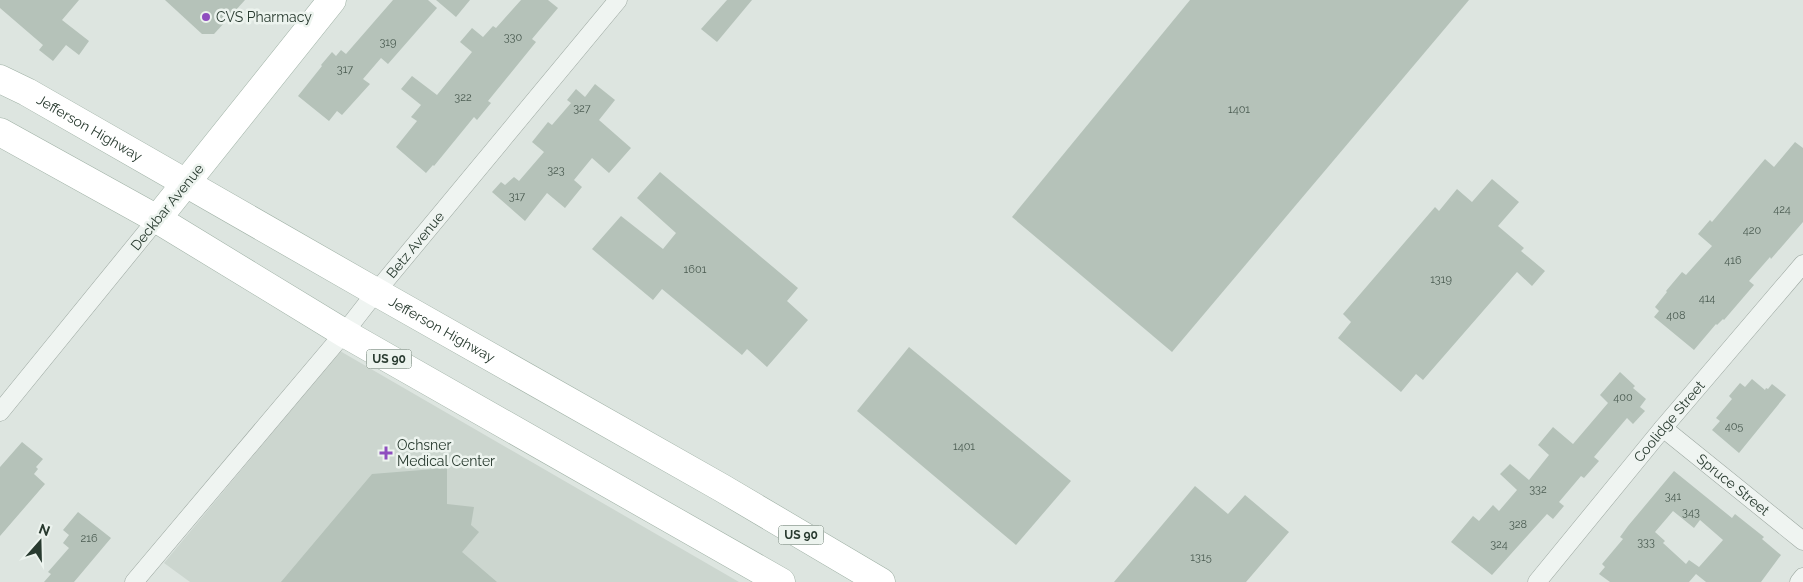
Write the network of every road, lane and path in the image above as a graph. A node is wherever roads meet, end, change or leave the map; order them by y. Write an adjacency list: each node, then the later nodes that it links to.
1 (332, 0): 5 (main road, Deckbar Avenue)
2 (618, 0): 8 (street, Betz Avenue)
3 (0, 79): 5 (main road, Jefferson Highway / US 90)
4 (0, 132): 6 (main road, US 90)
5 (187, 182): 6 (main road, Deckbar Avenue); 8 (main road, Jefferson Highway / US 90)
6 (158, 219): 9 (main road, US 90); 10 (street, Deckbar Avenue)
7 (1803, 264): 11 (street, Coolidge Street)
8 (376, 292): 9 (street, Betz Avenue); 16 (main road, Jefferson Highway / US 90)
9 (344, 333): 14 (street, Betz Avenue); 15 (main road, US 90)
10 (0, 412)
11 (1664, 428): 12 (street, Spruce Street); 17 (street, Coolidge Street)
12 (1803, 541)
13 (1803, 577): 18 (street)
14 (134, 582)
15 (781, 582)
16 (880, 582)
17 (1537, 582)
18 (1799, 582)

